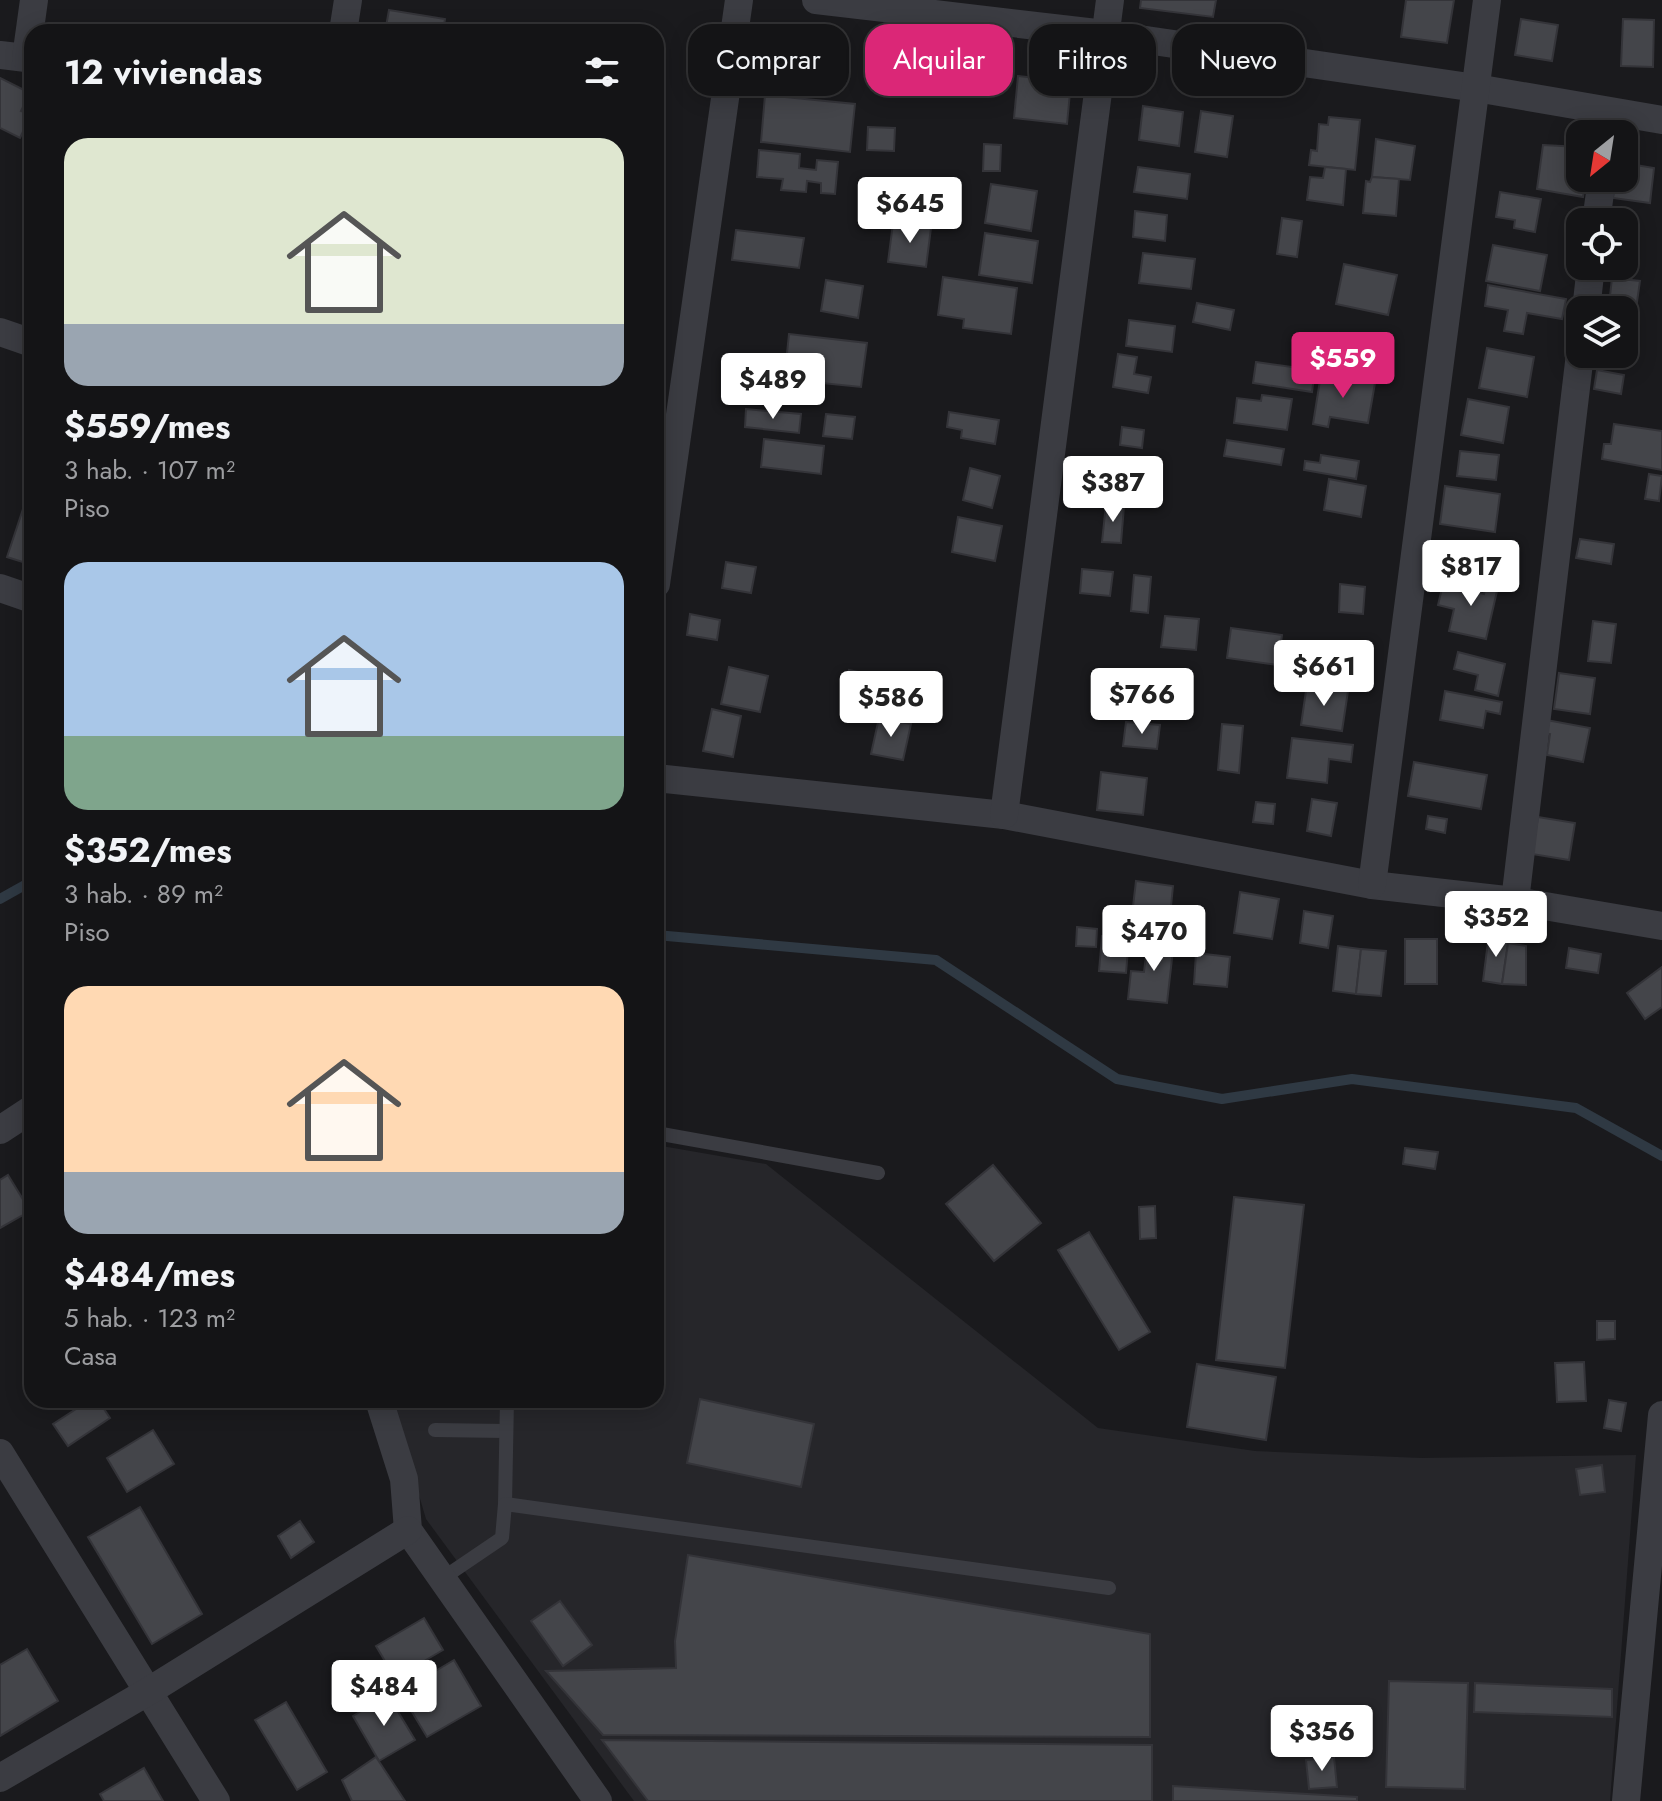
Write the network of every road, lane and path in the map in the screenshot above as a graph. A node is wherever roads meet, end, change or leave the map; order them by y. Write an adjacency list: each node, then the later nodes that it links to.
1 (34, 0): 7 (street)
2 (348, 0): 8 (street)
3 (739, 0): 20 (street)
4 (816, 0): 10 (street)
5 (1110, 0): 9 (street)
6 (1487, 0): 12 (street)
7 (28, 24)
8 (344, 24)
9 (1106, 24)
10 (1029, 25)
11 (1156, 41): 12 (street)
12 (1476, 88): 14 (street); 25 (street)
13 (1097, 96): 24 (street)
14 (1597, 120)
15 (1662, 120): 16 (street)
16 (1638, 121)
17 (0, 332): 18 (street)
18 (24, 340)
19 (1578, 368): 26 (street)
20 (664, 528)
21 (0, 588): 22 (street)
22 (24, 596)
23 (664, 779): 24 (street)
24 (1004, 815): 25 (street)
25 (1372, 885): 26 (street)
26 (1515, 901): 27 (street)
27 (1662, 926)
28 (24, 1114): 29 (street)
29 (0, 1130)
30 (664, 1134): 31 (lane)
31 (878, 1173)
32 (382, 1408): 39 (street)
33 (506, 1408): 36 (lane)
34 (1662, 1415): 46 (street)
35 (435, 1430): 36 (lane)
36 (505, 1431): 38 (lane)
37 (0, 1453): 42 (street)
38 (505, 1504): 40 (lane); 41 (lane)
39 (408, 1530): 40 (street); 42 (street)
40 (443, 1578): 45 (street)
41 (1109, 1588)
42 (149, 1691): 43 (street); 44 (street)
43 (0, 1778)
44 (216, 1801)
45 (598, 1801)
46 (1626, 1801)

